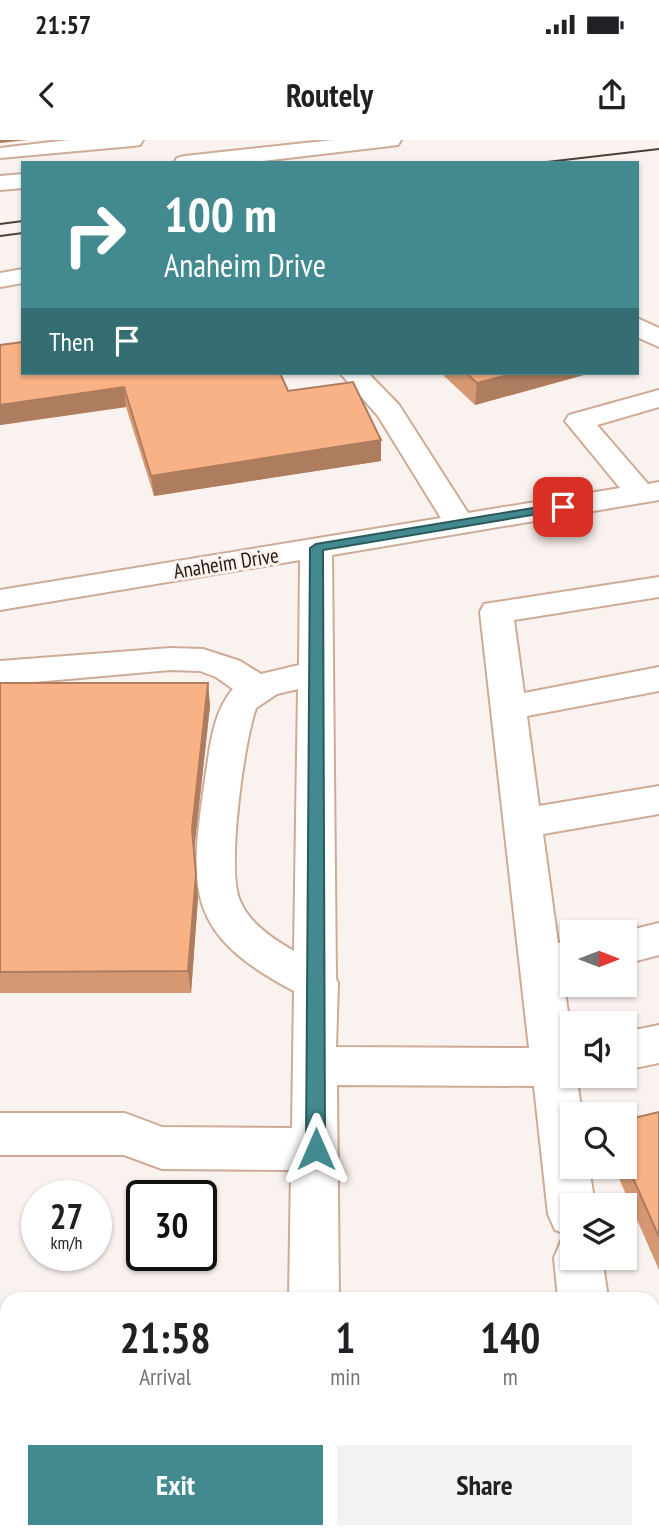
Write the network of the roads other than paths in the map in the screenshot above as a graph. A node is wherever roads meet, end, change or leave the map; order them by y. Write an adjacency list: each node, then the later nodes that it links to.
1 (132, 140): 3 (street)
2 (390, 140): 5 (street)
3 (93, 142): 4 (street)
4 (4, 151)
5 (176, 159)
6 (21, 181): 7 (street)
7 (0, 183)
8 (21, 275): 9 (street)
9 (0, 280)
10 (639, 327): 11 (street)
11 (659, 339)
12 (355, 375): 15 (street)
13 (659, 398): 14 (street)
14 (650, 492): 15 (street, Anaheim Drive)
15 (460, 524): 16 (street, Anaheim Drive)
16 (316, 548): 18 (street, Anaheim Drive); 20 (street)
17 (659, 587): 23 (street)
18 (1, 590)
19 (0, 673): 22 (street)
20 (317, 674): 22 (street); 29 (street)
21 (659, 679): 23 (street)
22 (257, 688): 29 (street)
23 (508, 708): 25 (street)
24 (659, 800): 25 (street)
25 (523, 823): 28 (street)
26 (659, 939): 27 (street)
27 (637, 944)
28 (556, 961): 30 (street)
29 (317, 984): 34 (street)
30 (560, 1020)
31 (659, 1044): 32 (street)
32 (637, 1049)
33 (560, 1065): 34 (street)
34 (316, 1066): 37 (street)
35 (564, 1088): 38 (street)
36 (0, 1133): 37 (street)
37 (316, 1149): 40 (street)
38 (571, 1193)
39 (580, 1270): 41 (street)
40 (314, 1292)
41 (582, 1292)

